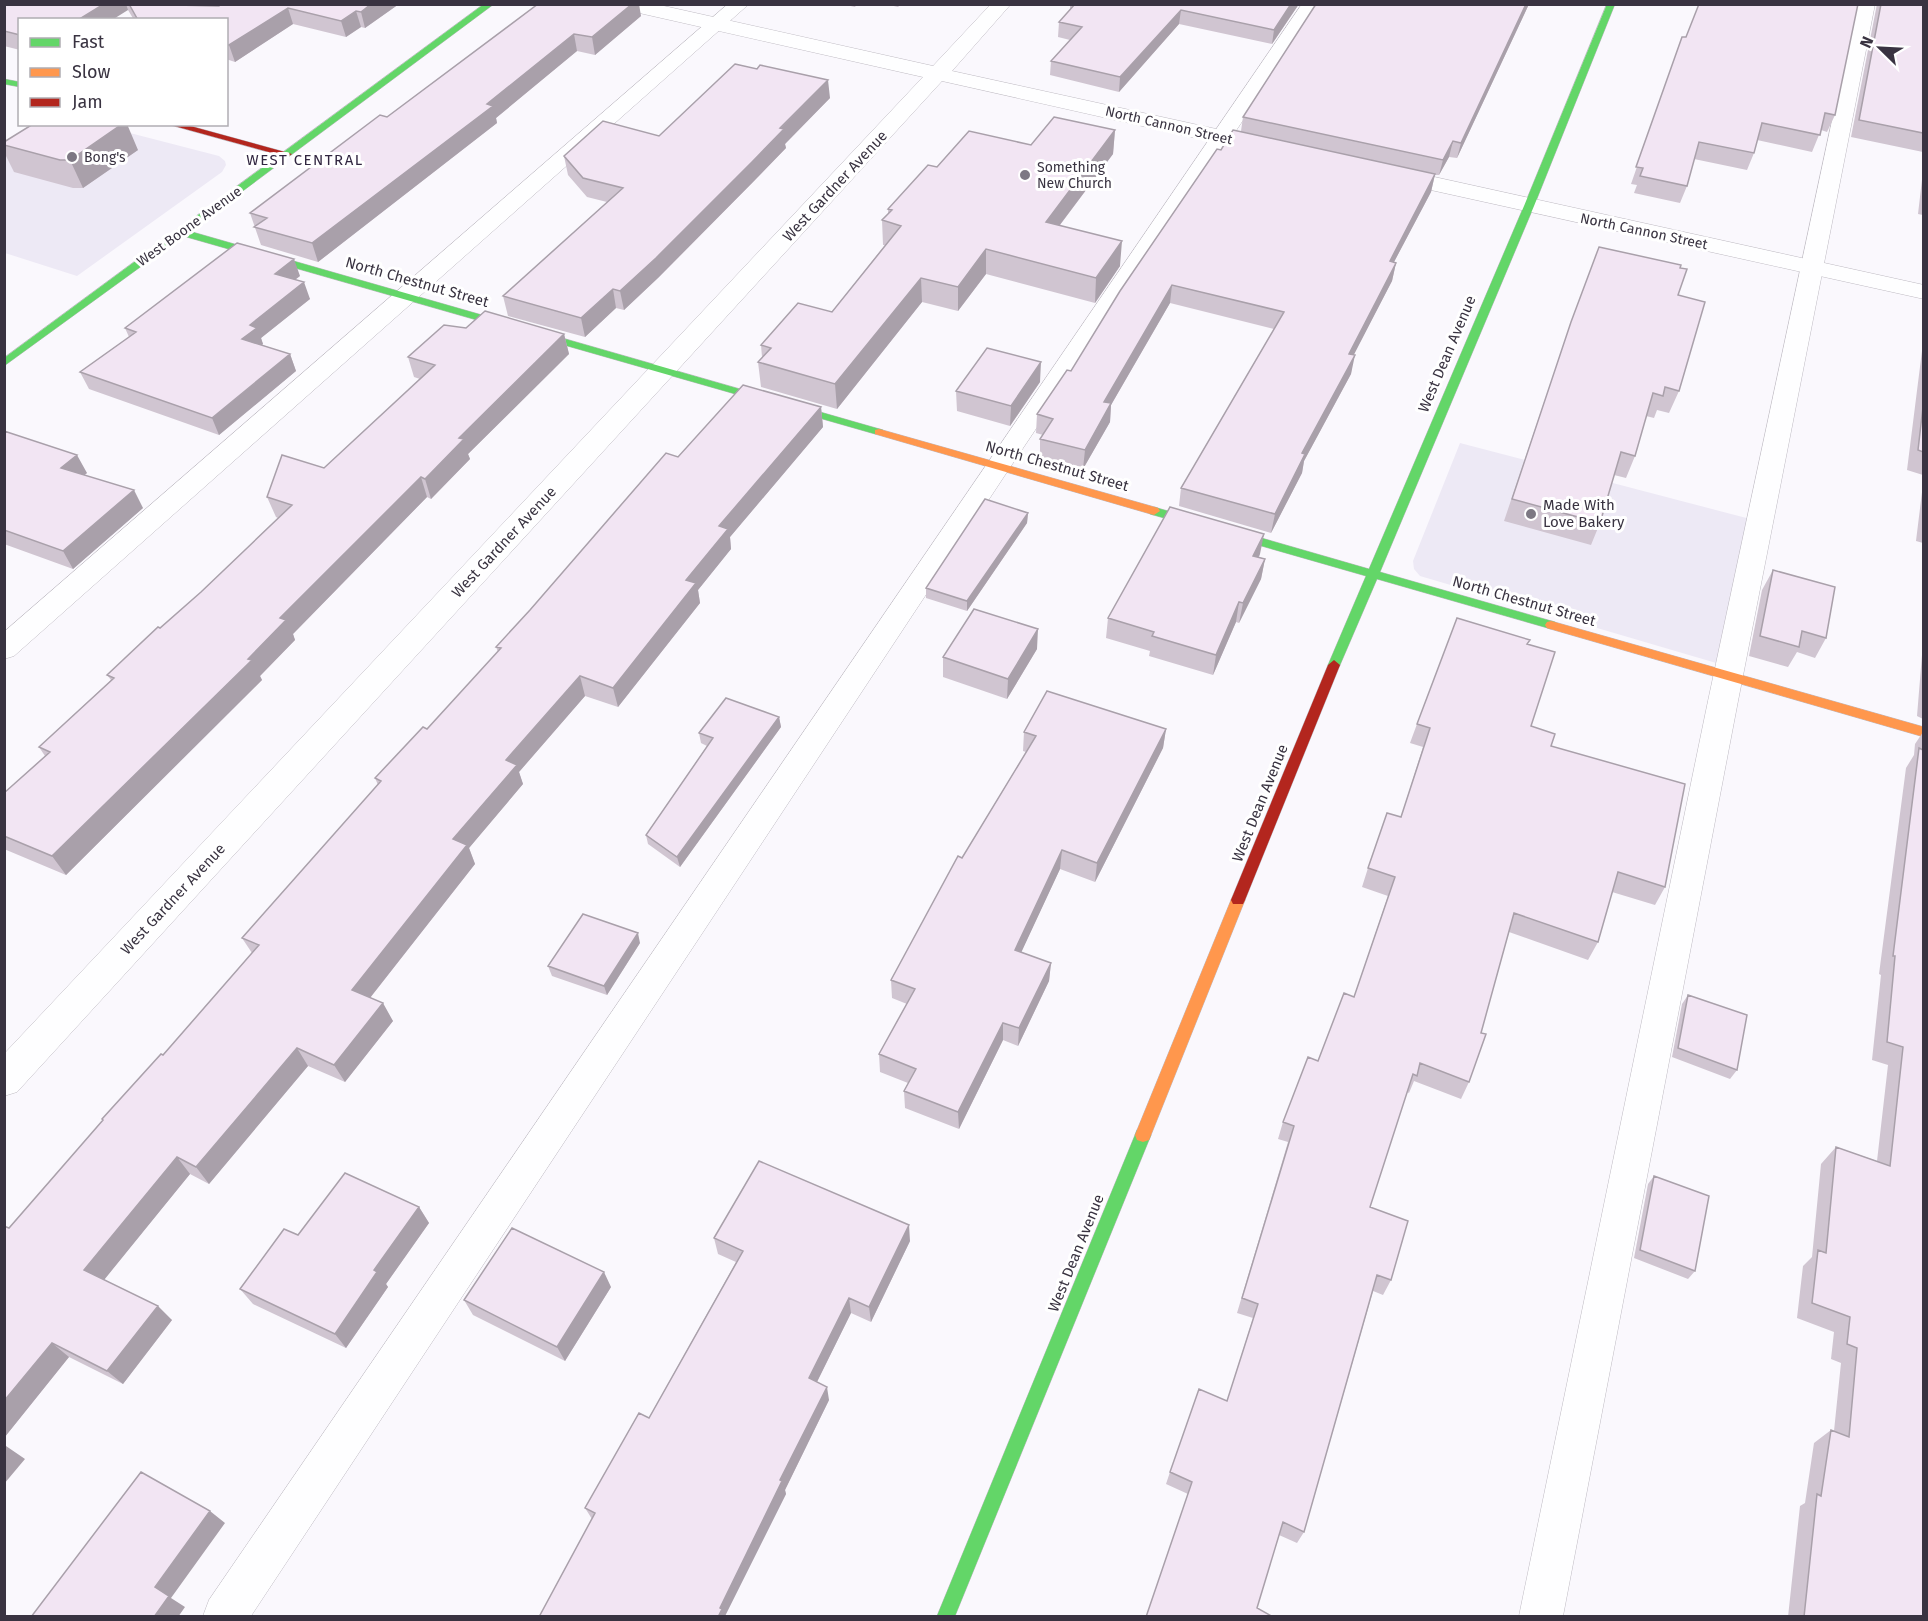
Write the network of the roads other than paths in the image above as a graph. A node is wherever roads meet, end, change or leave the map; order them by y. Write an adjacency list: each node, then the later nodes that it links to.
1 (490, 4): 13 (street, West Boone Avenue)
2 (626, 4): 8 (street, North Cannon Street)
3 (740, 4): 8 (lane)
4 (1002, 4): 9 (street, West Gardner Avenue)
5 (1312, 4): 11 (lane)
6 (1611, 4): 15 (street, West Dean Avenue)
7 (1866, 4): 17 (lane)
8 (718, 25): 9 (street, North Cannon Street); 19 (lane)
9 (940, 73): 11 (street, North Cannon Street); 21 (street, West Gardner Avenue)
10 (179, 126): 13 (street)
11 (1222, 137): 12 (street, North Cannon Street); 22 (lane)
12 (1290, 152)
13 (287, 154): 16 (street, West Boone Avenue)
14 (1370, 170): 15 (street, North Cannon Street)
15 (1529, 206): 17 (street, North Cannon Street); 23 (street, West Dean Avenue)
16 (181, 232): 19 (street, North Chestnut Street); 20 (street, West Boone Avenue)
17 (1813, 268): 18 (street, North Cannon Street); 25 (lane)
18 (1923, 292)
19 (407, 296): 21 (street, North Chestnut Street); 24 (lane)
20 (4, 363)
21 (664, 369): 22 (street, North Chestnut Street); 27 (street, West Gardner Avenue)
22 (998, 466): 23 (street, North Chestnut Street); 28 (lane)
23 (1371, 575): 25 (street, North Chestnut Street); 29 (street, West Dean Avenue)
24 (4, 649)
25 (1728, 676): 26 (street, North Chestnut Street); 30 (lane)
26 (1923, 732)
27 (4, 1080)
28 (225, 1617)
29 (946, 1617)
30 (1541, 1617)

